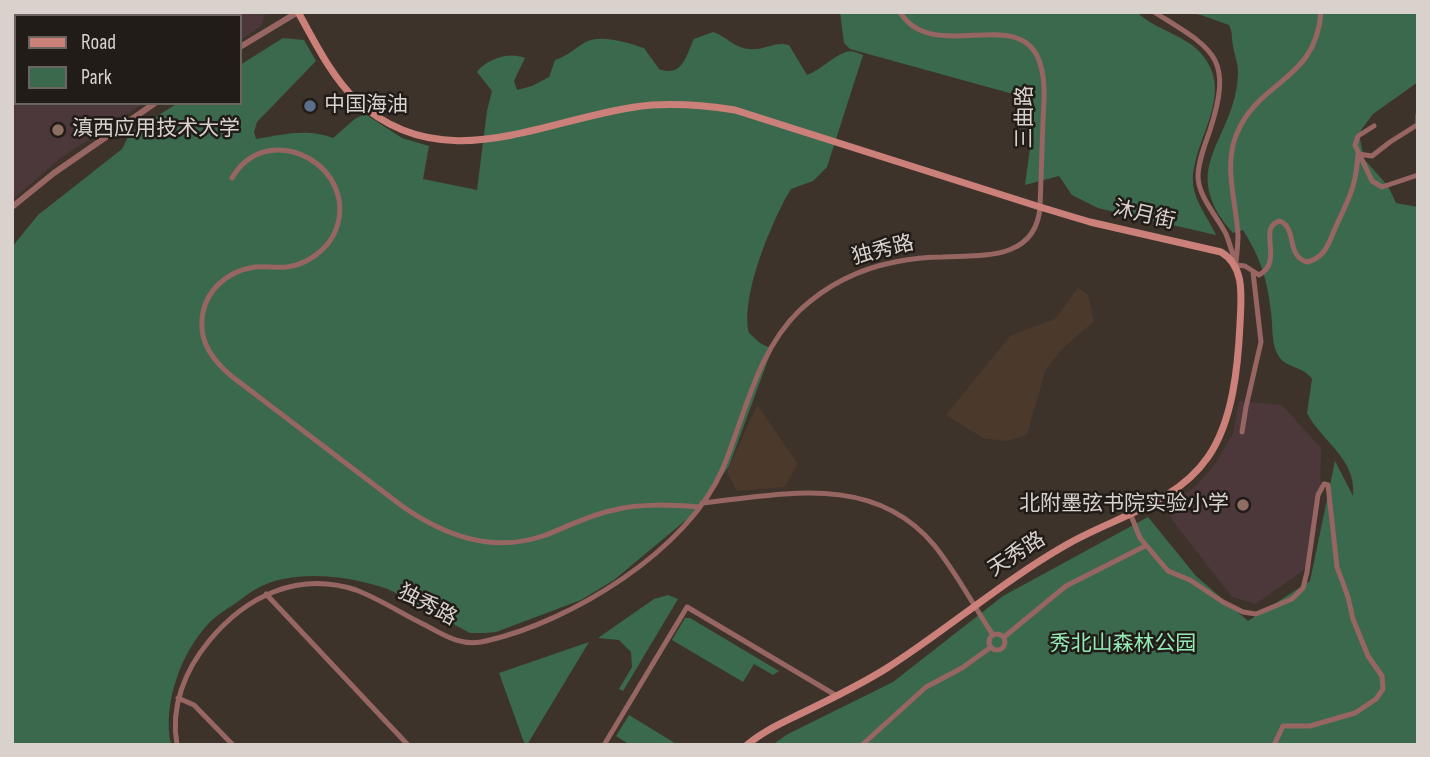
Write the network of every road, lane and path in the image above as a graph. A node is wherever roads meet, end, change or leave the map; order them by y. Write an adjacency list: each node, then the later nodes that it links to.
1 (298, 12): 5 (street); 14 (main road)
2 (900, 12): 14 (street, 三曲路)
3 (1154, 12): 15 (street)
4 (1321, 12): 15 (street)
5 (242, 46)
6 (152, 105): 13 (street)
7 (1418, 115): 9 (street)
8 (1374, 126): 10 (street)
9 (1417, 126): 10 (street)
10 (1358, 154): 11 (street); 16 (street)
11 (1418, 175)
12 (232, 178): 20 (street)
13 (12, 207)
14 (1040, 207): 15 (main road, 沐月街); 20 (street, 独秀路)
15 (1236, 265): 16 (street); 17 (main road, 天秀路)
16 (1253, 272): 18 (street)
17 (1231, 397): 18 (street); 21 (main road, 天秀路)
18 (1248, 398): 19 (street)
19 (1242, 432)
20 (701, 505): 23 (street, 独秀路); 24 (street)
21 (1130, 513): 22 (street); 24 (main road, 天秀路)
22 (1145, 545): 26 (street); 36 (street)
23 (266, 594): 29 (street, 独秀路); 32 (street)
24 (974, 606): 25 (street); 28 (main road, 天秀路)
25 (993, 635): 26 (street); 27 (street)
26 (1004, 637): 27 (street)
27 (991, 648): 35 (street)
28 (837, 696): 33 (street); 34 (main road, 天秀路)
29 (178, 698): 30 (street, 独秀路); 31 (street)
30 (177, 745)
31 (233, 745)
32 (408, 745)
33 (604, 745)
34 (747, 745)
35 (862, 745)
36 (1275, 745)

